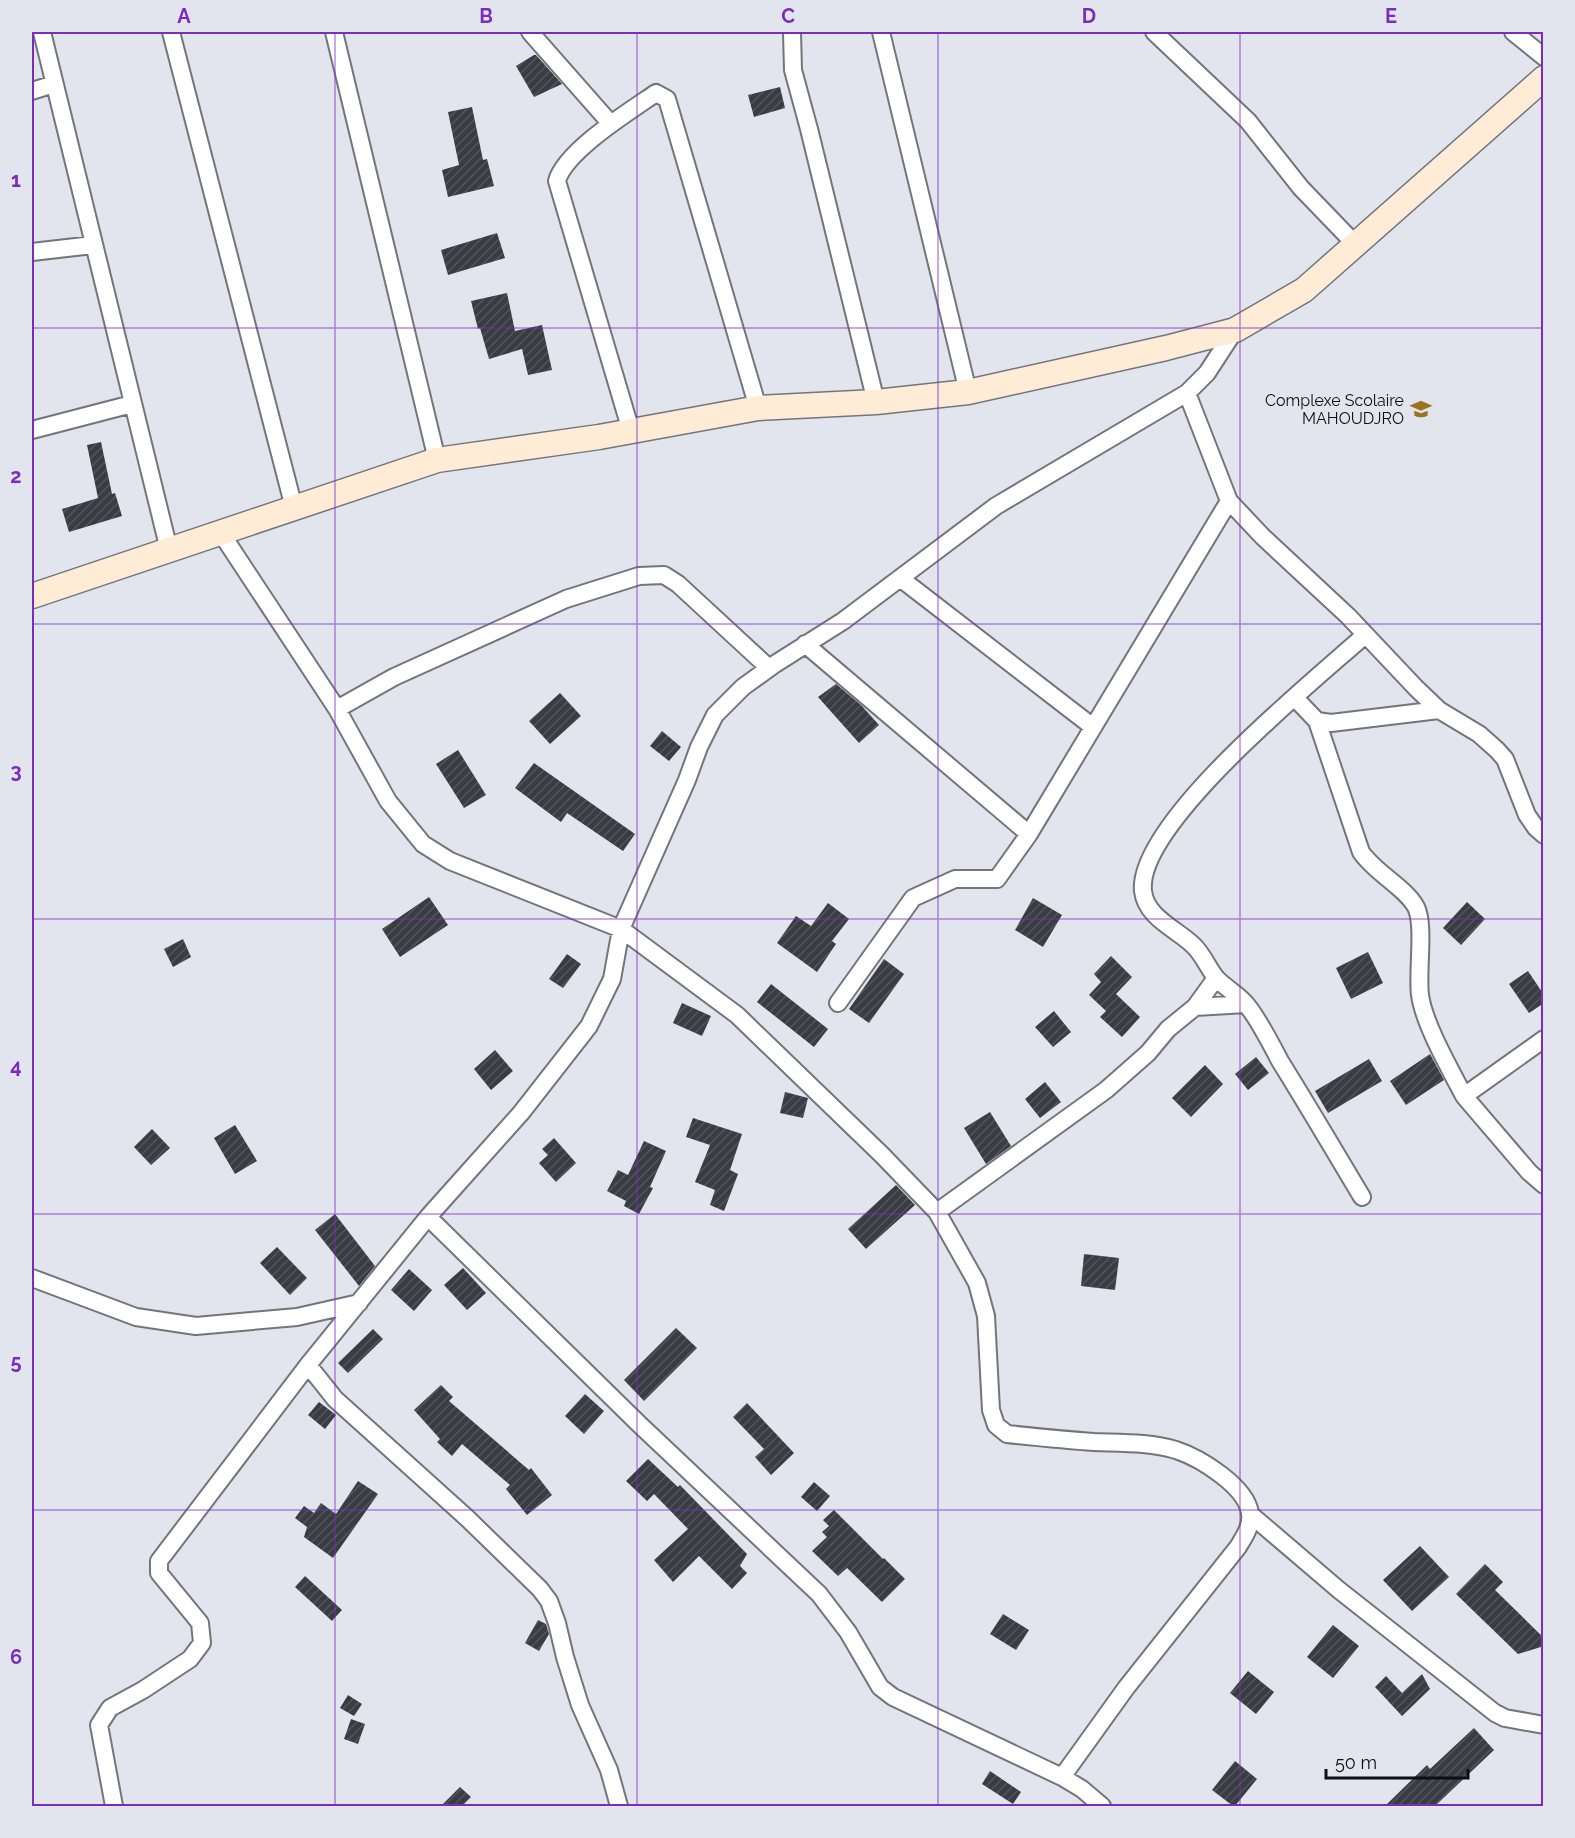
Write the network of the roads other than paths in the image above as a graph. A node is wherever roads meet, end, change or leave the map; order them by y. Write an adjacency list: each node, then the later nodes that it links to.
1 (42, 32): 11 (street)
2 (171, 32): 27 (street)
3 (334, 32): 25 (street)
4 (530, 32): 13 (street)
5 (792, 32): 20 (street)
6 (881, 32): 18 (street)
7 (1154, 32): 15 (street)
8 (1514, 32): 9 (street)
9 (1544, 57)
10 (1544, 78): 15 (street)
11 (54, 84): 12 (street); 14 (street)
12 (32, 91)
13 (611, 124): 22 (street); 24 (street)
14 (93, 245): 16 (street); 21 (street)
15 (1356, 245): 17 (street)
16 (32, 252)
17 (1235, 330): 18 (street); 19 (street)
18 (968, 392): 20 (street)
19 (1187, 393): 26 (street); 30 (street)
20 (876, 402): 22 (street)
21 (132, 404): 23 (street); 29 (street)
22 (758, 408): 24 (street)
23 (32, 430)
24 (631, 431): 25 (street)
25 (437, 460): 27 (street)
26 (1228, 501): 32 (street); 39 (street)
27 (294, 508): 28 (street)
28 (221, 533): 29 (street); 36 (street)
29 (169, 550): 31 (street)
30 (900, 578): 33 (street); 39 (street)
31 (32, 596)
32 (1365, 635): 35 (street); 37 (street)
33 (805, 644): 34 (street); 40 (street)
34 (769, 668): 36 (street); 42 (street)
35 (1295, 698): 38 (street); 43 (street)
36 (337, 709): 42 (street)
37 (1439, 710): 38 (street); 41 (street)
38 (1317, 722): 48 (street)
39 (1093, 727): 40 (street)
40 (1029, 834): 44 (street)
41 (1544, 835)
42 (621, 929): 51 (street); 52 (street)
43 (1216, 978): 45 (street); 46 (street)
44 (838, 1003)
45 (1246, 1004): 46 (street); 50 (street)
46 (1195, 1007): 51 (street)
47 (1544, 1039): 48 (street)
48 (1464, 1096): 49 (street)
49 (1544, 1185)
50 (1362, 1197)
51 (937, 1212): 56 (street)
52 (429, 1217): 54 (street); 58 (street)
53 (32, 1278): 54 (street)
54 (359, 1303): 55 (street)
55 (308, 1365): 59 (street); 61 (street)
56 (1251, 1514): 57 (street); 58 (street)
57 (1544, 1725)
58 (1062, 1777): 62 (street)
59 (112, 1798): 60 (street)
60 (100, 1806)
61 (619, 1806)
62 (1102, 1806)

